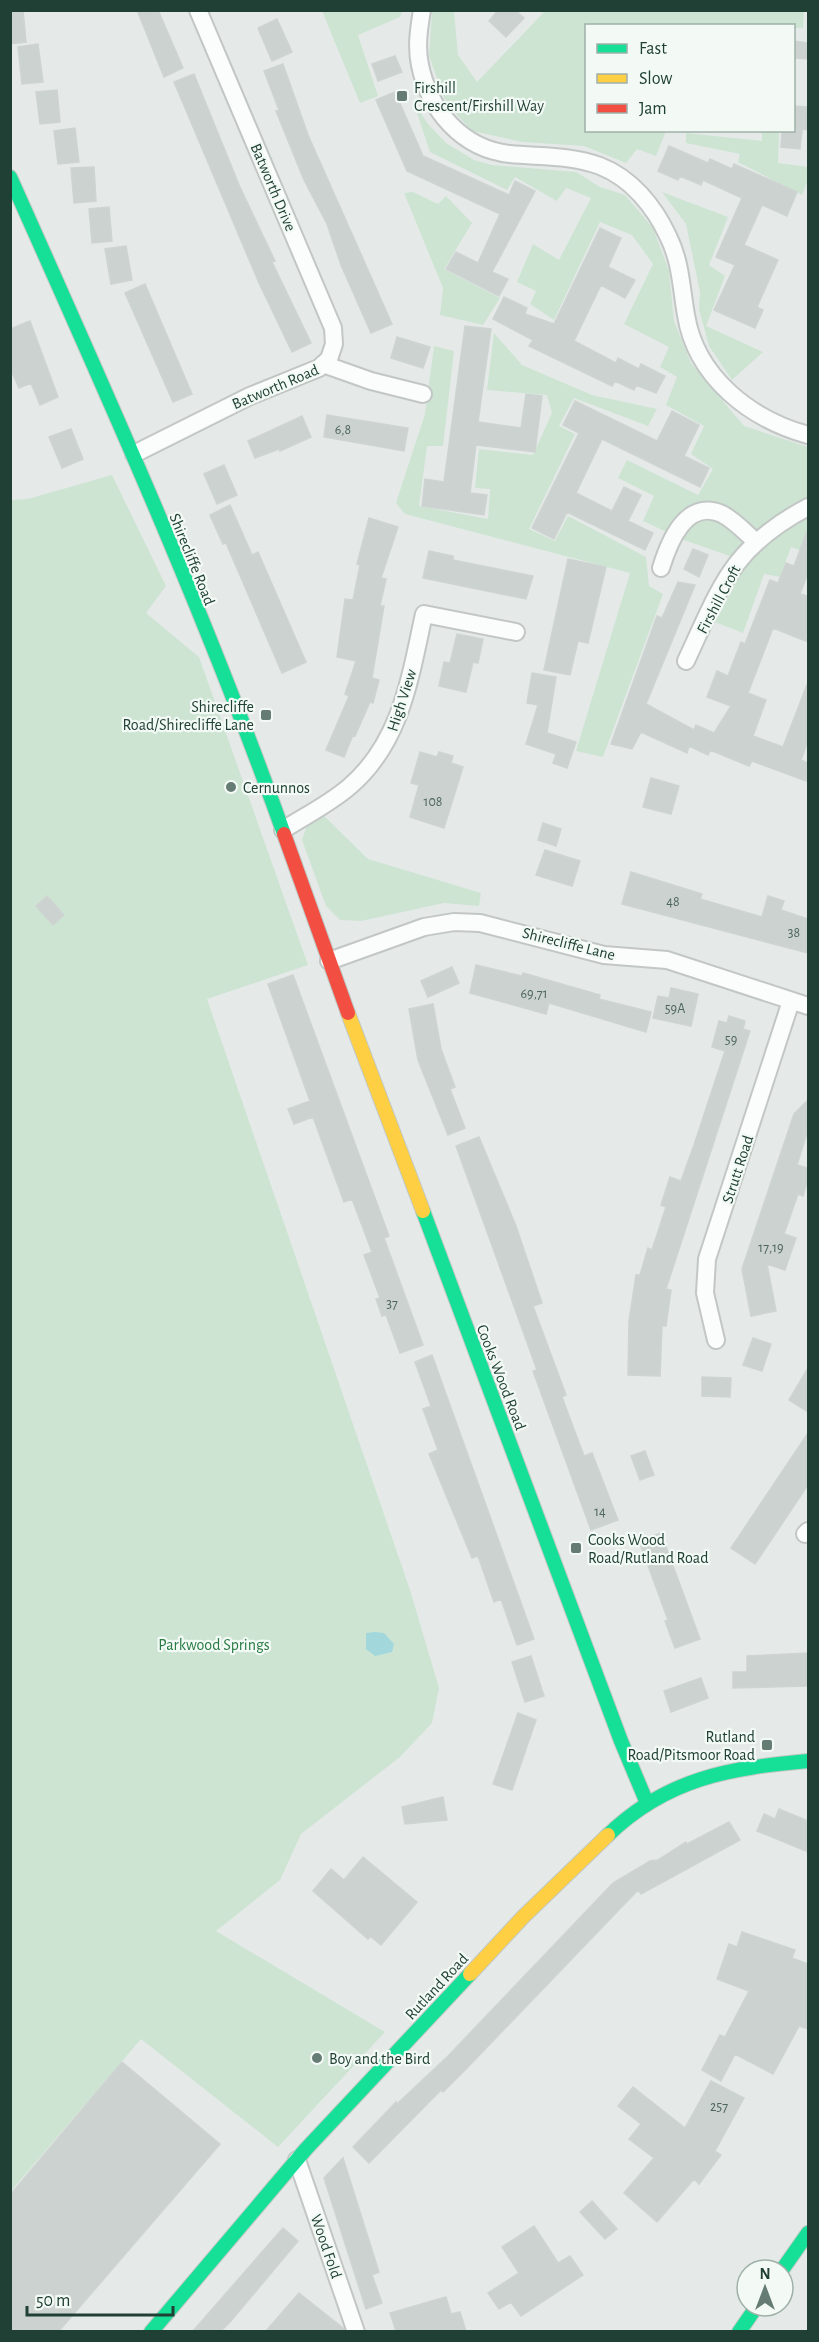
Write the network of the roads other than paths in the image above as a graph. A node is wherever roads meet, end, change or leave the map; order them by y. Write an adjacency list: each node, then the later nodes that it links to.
1 (198, 10): 4 (street, Batworth Drive)
2 (422, 10): 6 (street)
3 (10, 177): 7 (street, Shirecliffe Road)
4 (323, 364): 5 (street, Batworth Road); 7 (street, Batworth Road)
5 (423, 394)
6 (808, 435)
7 (134, 454): 13 (street, Shirecliffe Road)
8 (808, 507): 9 (street, Firshill Croft)
9 (755, 541): 10 (street); 12 (street, Firshill Croft)
10 (661, 568)
11 (516, 632): 13 (street, High View)
12 (686, 661)
13 (283, 830): 14 (street, Shirecliffe Road)
14 (329, 960): 15 (street, Shirecliffe Lane); 19 (street, Cooks Wood Road)
15 (791, 1001): 16 (street, Shirecliffe Lane); 17 (street, Strutt Road)
16 (808, 1006)
17 (716, 1340)
18 (808, 1761): 19 (street, Rutland Road)
19 (647, 1803): 20 (street, Rutland Road)
20 (297, 2160): 24 (street, Rutland Road); 25 (street, Wood Fold)
21 (808, 2233): 22 (street)
22 (791, 2258)
23 (748, 2318): 26 (street)
24 (151, 2331)
25 (356, 2331)
26 (739, 2331)

